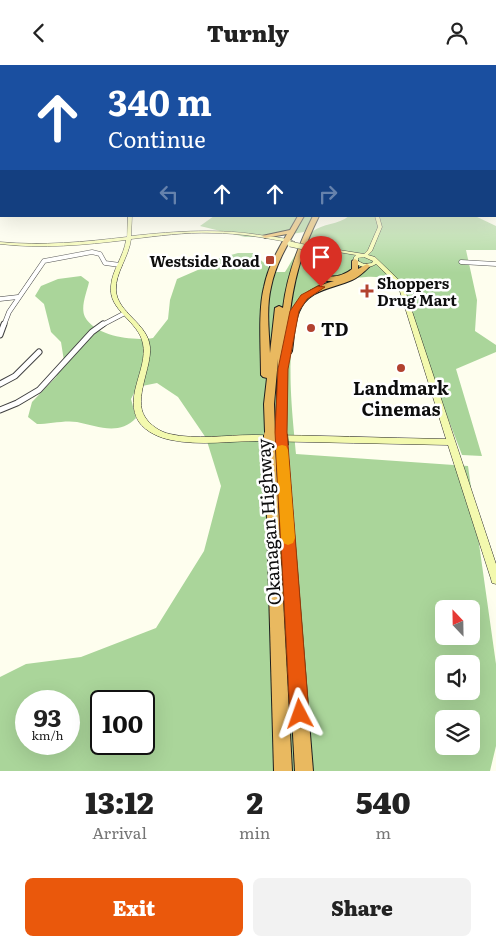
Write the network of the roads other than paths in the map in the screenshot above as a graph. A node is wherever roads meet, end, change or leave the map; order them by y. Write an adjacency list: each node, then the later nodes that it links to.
1 (130, 217): 9 (street)
2 (300, 217): 7 (highway)
3 (308, 217): 31 (highway, Okanagan Highway)
4 (316, 217): 29 (highway, Okanagan Highway)
5 (321, 217): 17 (highway)
6 (377, 217): 12 (street)
7 (290, 232): 8 (highway); 11 (highway)
8 (266, 238): 9 (street); 11 (street); 14 (highway)
9 (129, 239): 10 (street); 20 (street)
10 (0, 243)
11 (288, 243): 13 (street, bridge); 14 (highway)
12 (372, 247): 15 (street); 16 (street)
13 (314, 248): 15 (street); 17 (street)
14 (278, 255): 31 (highway)
15 (364, 255): 16 (street); 17 (street)
16 (374, 259): 21 (street); 22 (street)
17 (355, 261): 21 (street)
18 (461, 262): 19 (street)
19 (496, 264)
20 (120, 265): 23 (street); 25 (street)
21 (368, 266): 22 (street); 29 (highway)
22 (393, 277): 34 (street)
23 (18, 297): 24 (street); 26 (street)
24 (0, 299)
25 (126, 313): 32 (street); 34 (street)
26 (2, 323): 27 (street)
27 (0, 335)
28 (39, 352): 30 (street)
29 (283, 369): 33 (highway, Okanagan Highway)
30 (0, 384)
31 (269, 404): 33 (highway, Okanagan Highway)
32 (0, 410)
33 (276, 439): 36 (highway, Okanagan Highway); 37 (highway, Okanagan Highway)
34 (451, 442): 35 (street)
35 (496, 579)
36 (283, 771)
37 (304, 771)

